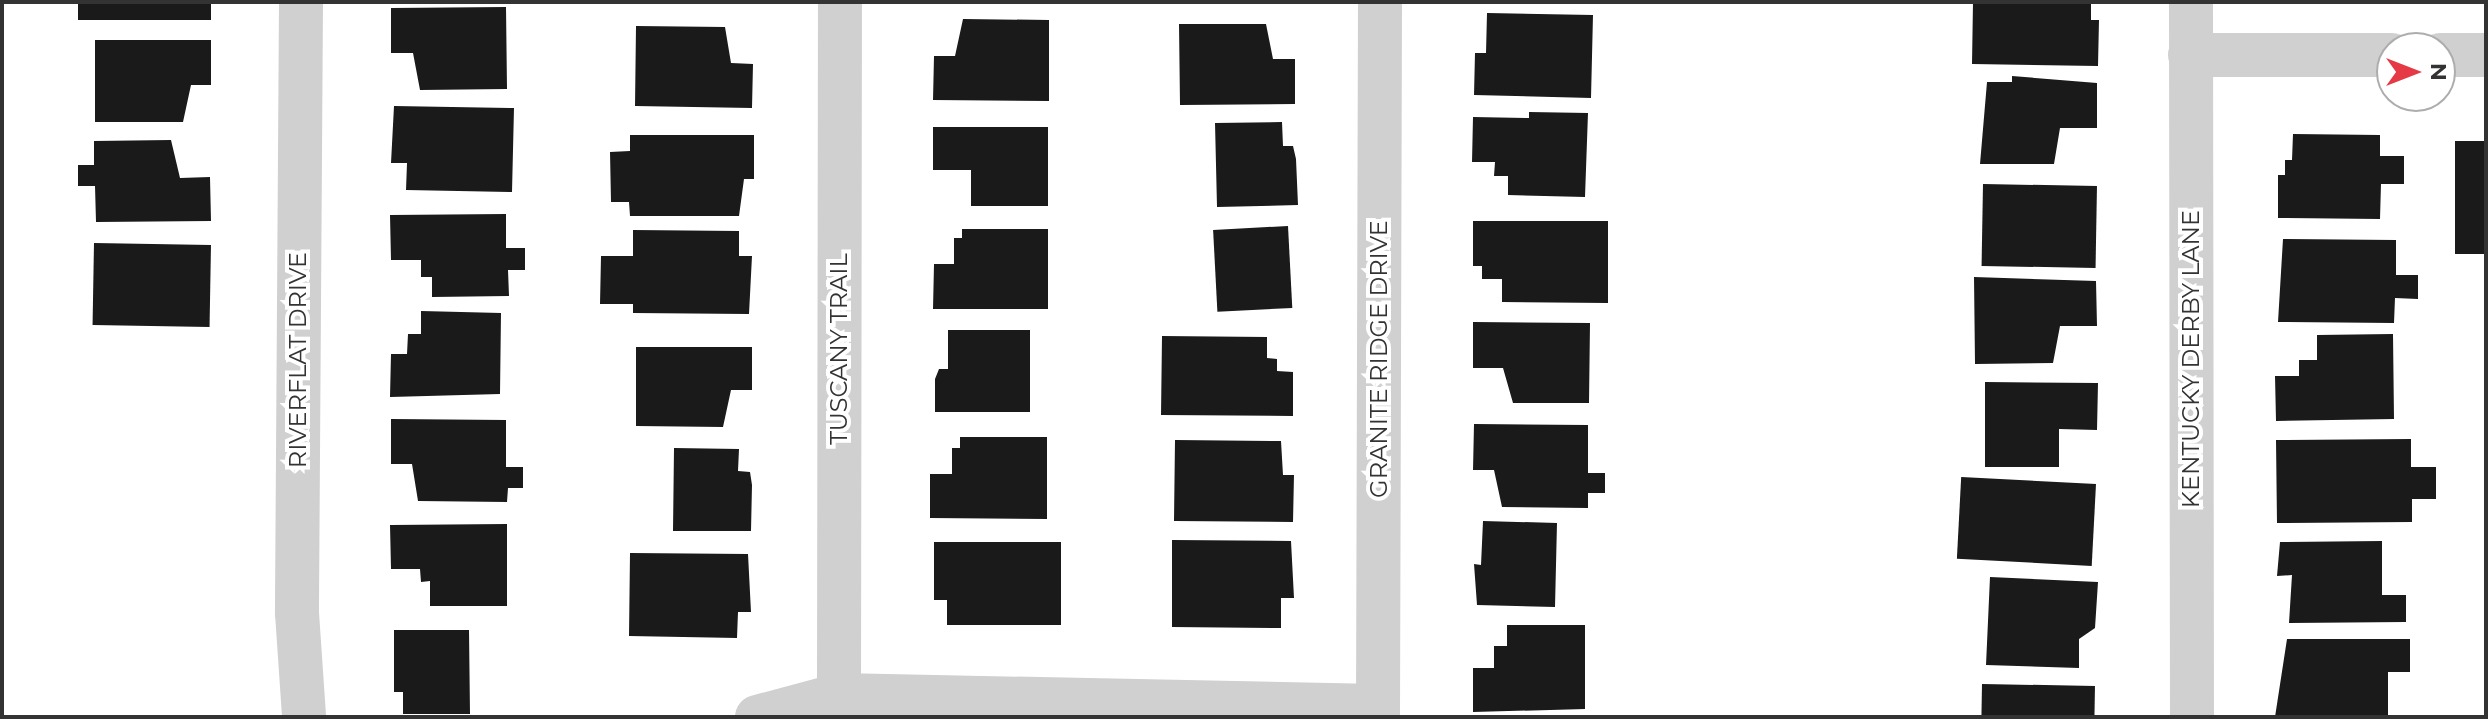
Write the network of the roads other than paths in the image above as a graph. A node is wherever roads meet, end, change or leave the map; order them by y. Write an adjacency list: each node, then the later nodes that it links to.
1 (301, 2): 11 (street, RIVERFLAT DRIVE)
2 (840, 2): 9 (street, TUSCANY TRAIL)
3 (1380, 2): 10 (street, GRANITE RIDGE DRIVE)
4 (2191, 2): 5 (street, KENTUCKY DERBY LANE)
5 (2190, 55): 6 (street); 13 (street, KENTUCKY DERBY LANE)
6 (2376, 55)
7 (2456, 55): 8 (street)
8 (2486, 55)
9 (839, 695): 10 (street); 12 (street)
10 (1378, 712)
11 (304, 717)
12 (757, 717)
13 (2192, 717)

